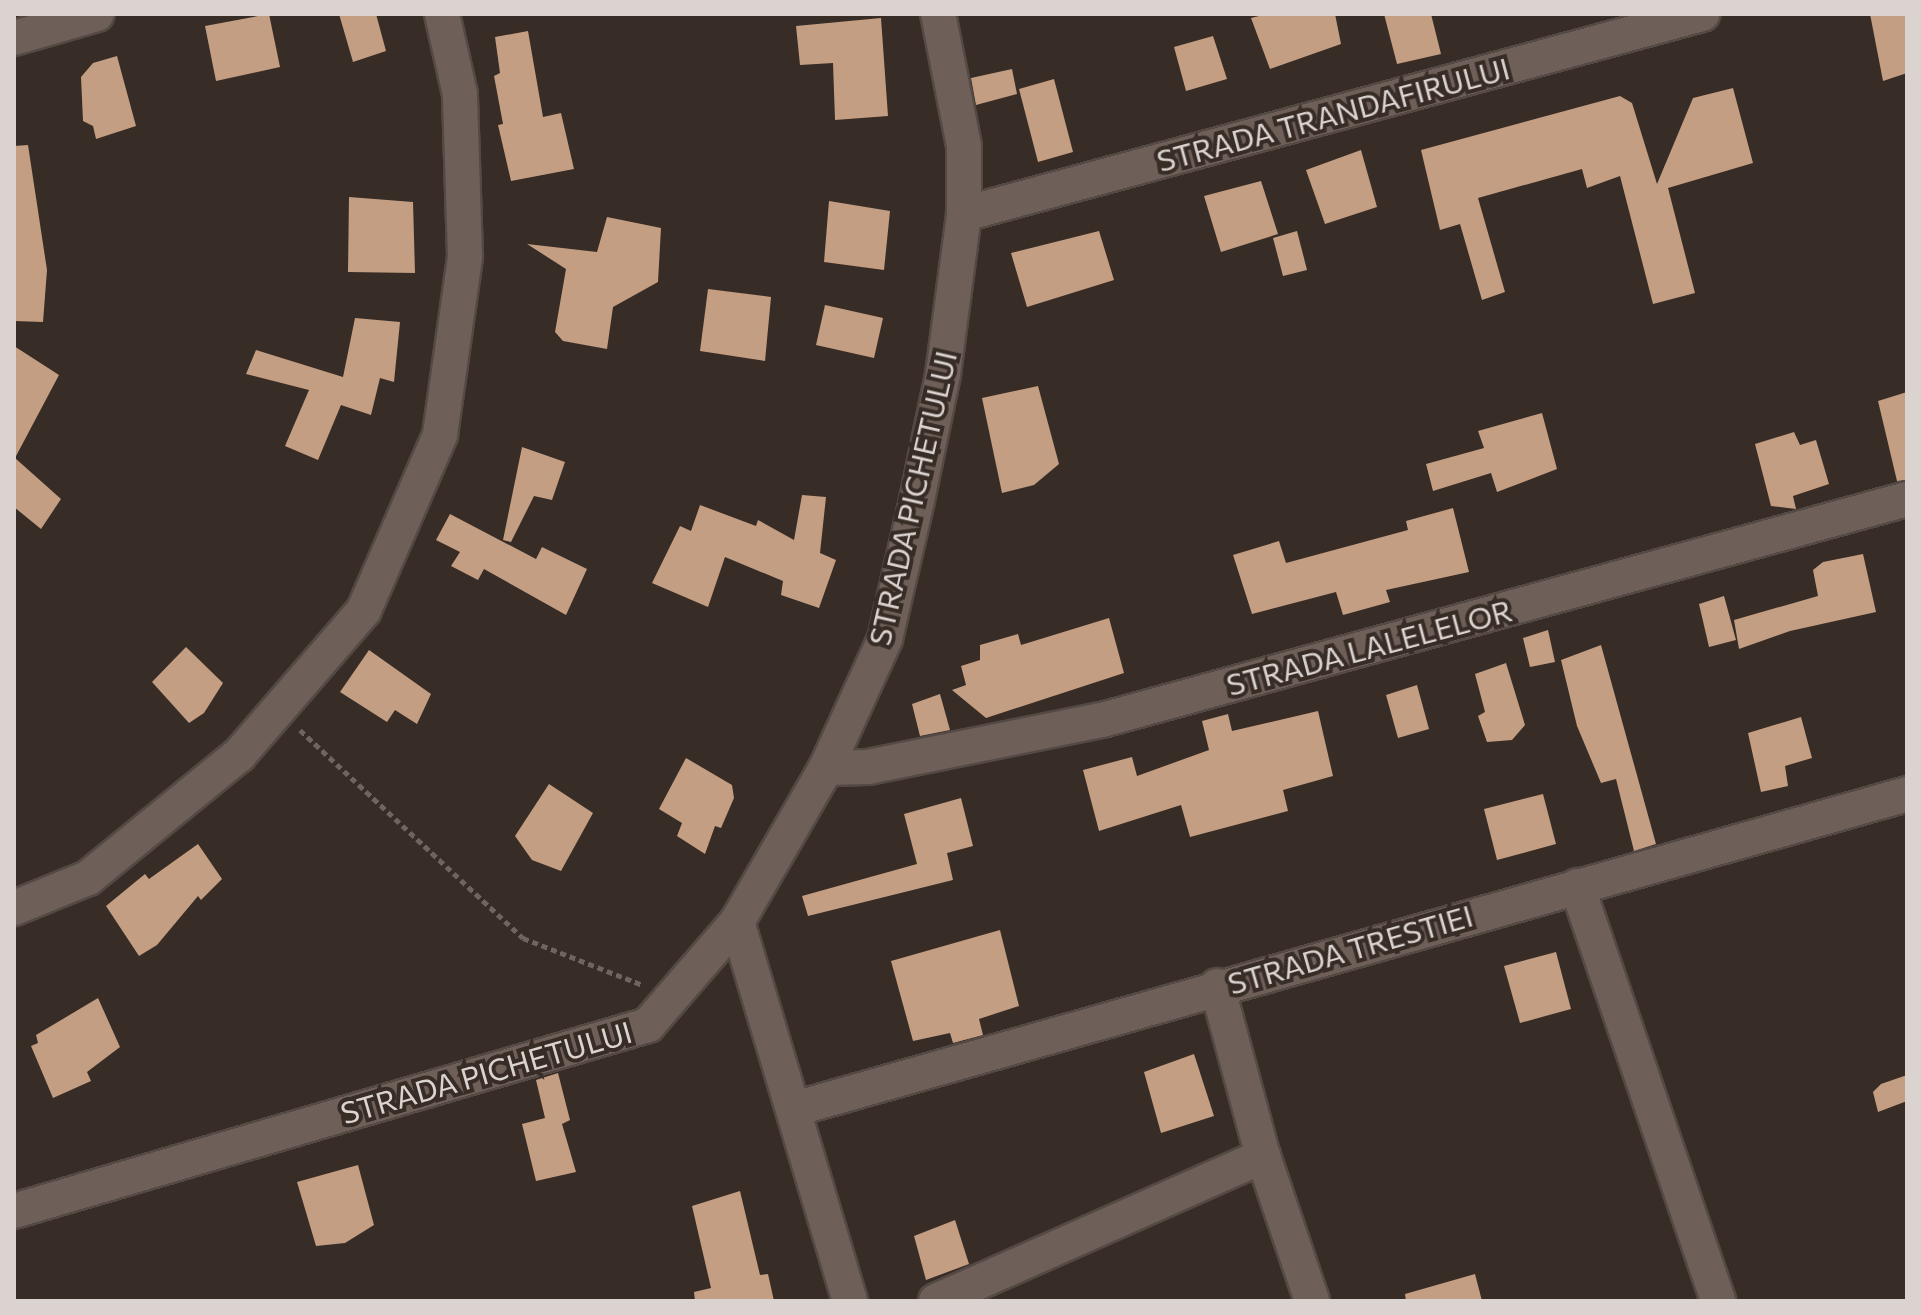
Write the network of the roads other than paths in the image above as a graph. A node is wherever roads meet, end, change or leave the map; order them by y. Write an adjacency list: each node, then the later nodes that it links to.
1 (97, 14): 5 (street)
2 (442, 14): 11 (street)
3 (938, 14): 6 (street, STRADA PICHETULUI)
4 (1702, 14): 6 (street, STRADA TRANDAFIRULUI)
5 (14, 38)
6 (964, 214): 8 (street, STRADA PICHETULUI)
7 (1907, 499): 8 (street, STRADA LALELELOR)
8 (826, 768): 12 (street, STRADA PICHETULUI)
9 (1907, 794): 10 (street, STRADA TRESTIEI)
10 (1577, 886): 13 (street, STRADA TRESTIEI); 20 (street)
11 (14, 908)
12 (737, 922): 14 (street); 16 (street, STRADA PICHETULUI)
13 (1217, 986): 14 (street, STRADA TRESTIEI); 15 (street)
14 (794, 1109): 17 (street)
15 (1263, 1156): 18 (street); 19 (street)
16 (14, 1211)
17 (850, 1301)
18 (936, 1301)
19 (1312, 1301)
20 (1718, 1301)

